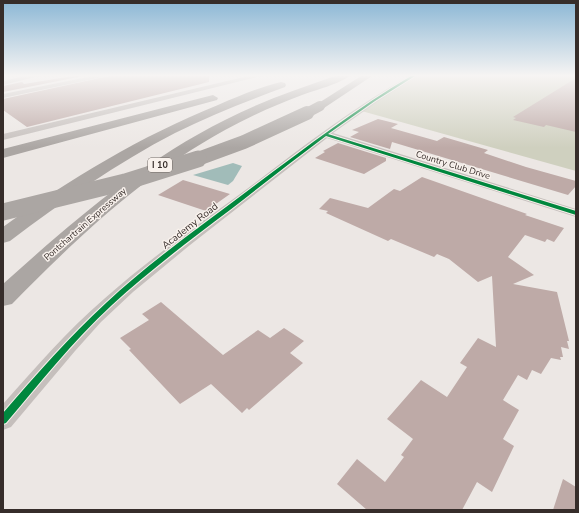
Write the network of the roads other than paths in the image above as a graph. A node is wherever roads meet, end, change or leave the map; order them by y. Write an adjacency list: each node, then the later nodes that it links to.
1 (166, 100): 8 (street)
2 (211, 100): 9 (highway)
3 (238, 100): 13 (highway, I 10)
4 (280, 100): 14 (highway, Pontchartrain Expressway / I 10)
5 (330, 100): 11 (highway, bridge)
6 (373, 100): 7 (street, Academy Road)
7 (325, 134): 12 (street, Country Club Drive); 15 (street, Academy Road)
8 (3, 142): 9 (highway)
9 (43, 143): 10 (highway)
10 (3, 154)
11 (3, 212)
12 (576, 213)
13 (3, 237)
14 (3, 298)
15 (3, 420)

